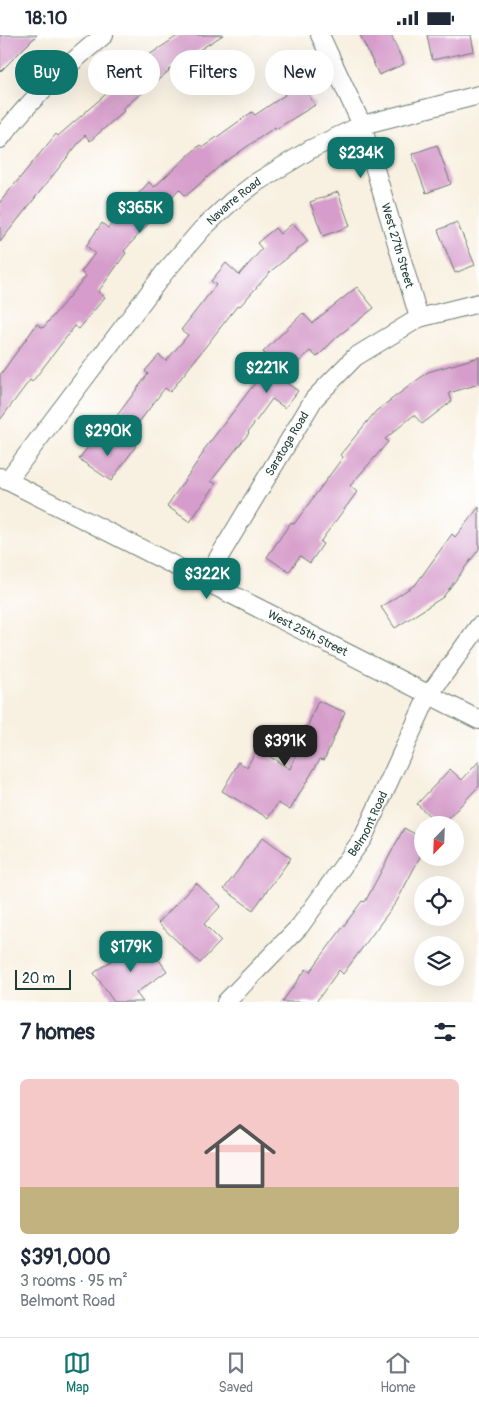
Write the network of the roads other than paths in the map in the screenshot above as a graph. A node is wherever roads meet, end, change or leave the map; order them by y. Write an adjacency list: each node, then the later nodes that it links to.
1 (104, 35): 5 (street)
2 (320, 35): 4 (street, West 27th Street)
3 (479, 95): 4 (street, Navarre Road)
4 (362, 125): 7 (street, West 27th Street); 8 (street, Navarre Road)
5 (0, 139)
6 (479, 303): 7 (street, Saratoga Road)
7 (419, 317): 9 (street, Saratoga Road)
8 (4, 479): 9 (street, West 25th Street)
9 (206, 580): 11 (street, West 25th Street)
10 (479, 626): 11 (street, Belmont Road)
11 (428, 696): 12 (street, West 25th Street); 13 (street, Belmont Road)
12 (479, 720)
13 (226, 1002)

